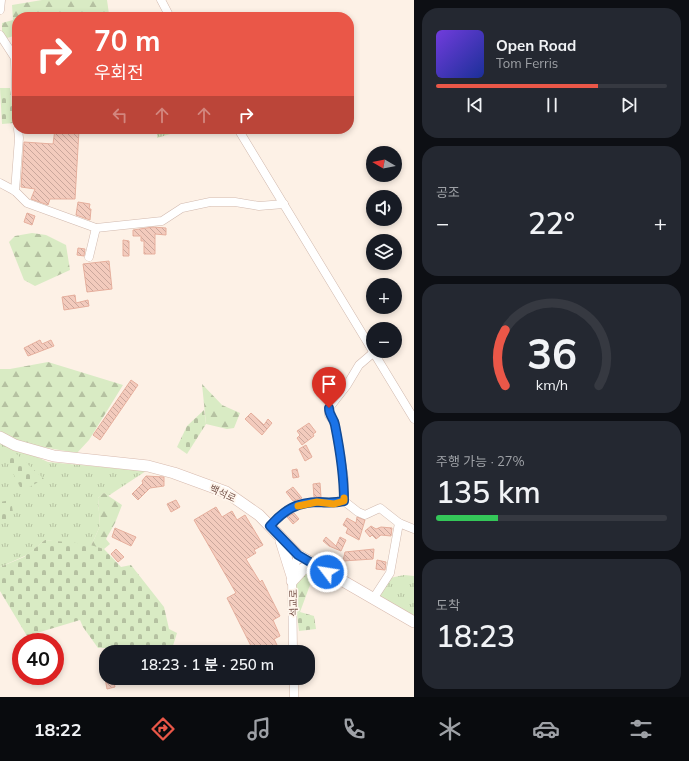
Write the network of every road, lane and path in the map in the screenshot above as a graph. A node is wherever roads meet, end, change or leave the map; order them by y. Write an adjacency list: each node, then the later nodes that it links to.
1 (1, 0): 3 (street)
2 (161, 0): 4 (street)
3 (0, 10)
4 (167, 12)
5 (0, 35): 6 (street)
6 (12, 53)
7 (19, 134): 10 (street)
8 (241, 134): 11 (street)
9 (0, 183): 10 (street)
10 (15, 191): 12 (street)
11 (284, 204): 12 (street); 14 (street)
12 (96, 228): 13 (street)
13 (89, 257)
14 (366, 340)
15 (368, 358): 19 (street)
16 (377, 358): 17 (street)
17 (414, 419)
18 (0, 438): 21 (street, 백석로)
19 (344, 501): 20 (street); 21 (street)
20 (399, 523): 22 (street); 27 (street)
21 (270, 526): 23 (street, 백석로)
22 (414, 529)
23 (278, 535): 24 (street, 백석로); 26 (street)
24 (298, 555): 25 (street, 백석로); 26 (street, 석교로)
25 (315, 565): 26 (street); 27 (street, 백석로)
26 (292, 579): 29 (street, 석교로)
27 (373, 599): 28 (street, 백석로)
28 (414, 622)
29 (293, 645)
30 (294, 685): 31 (street)
31 (294, 697)

